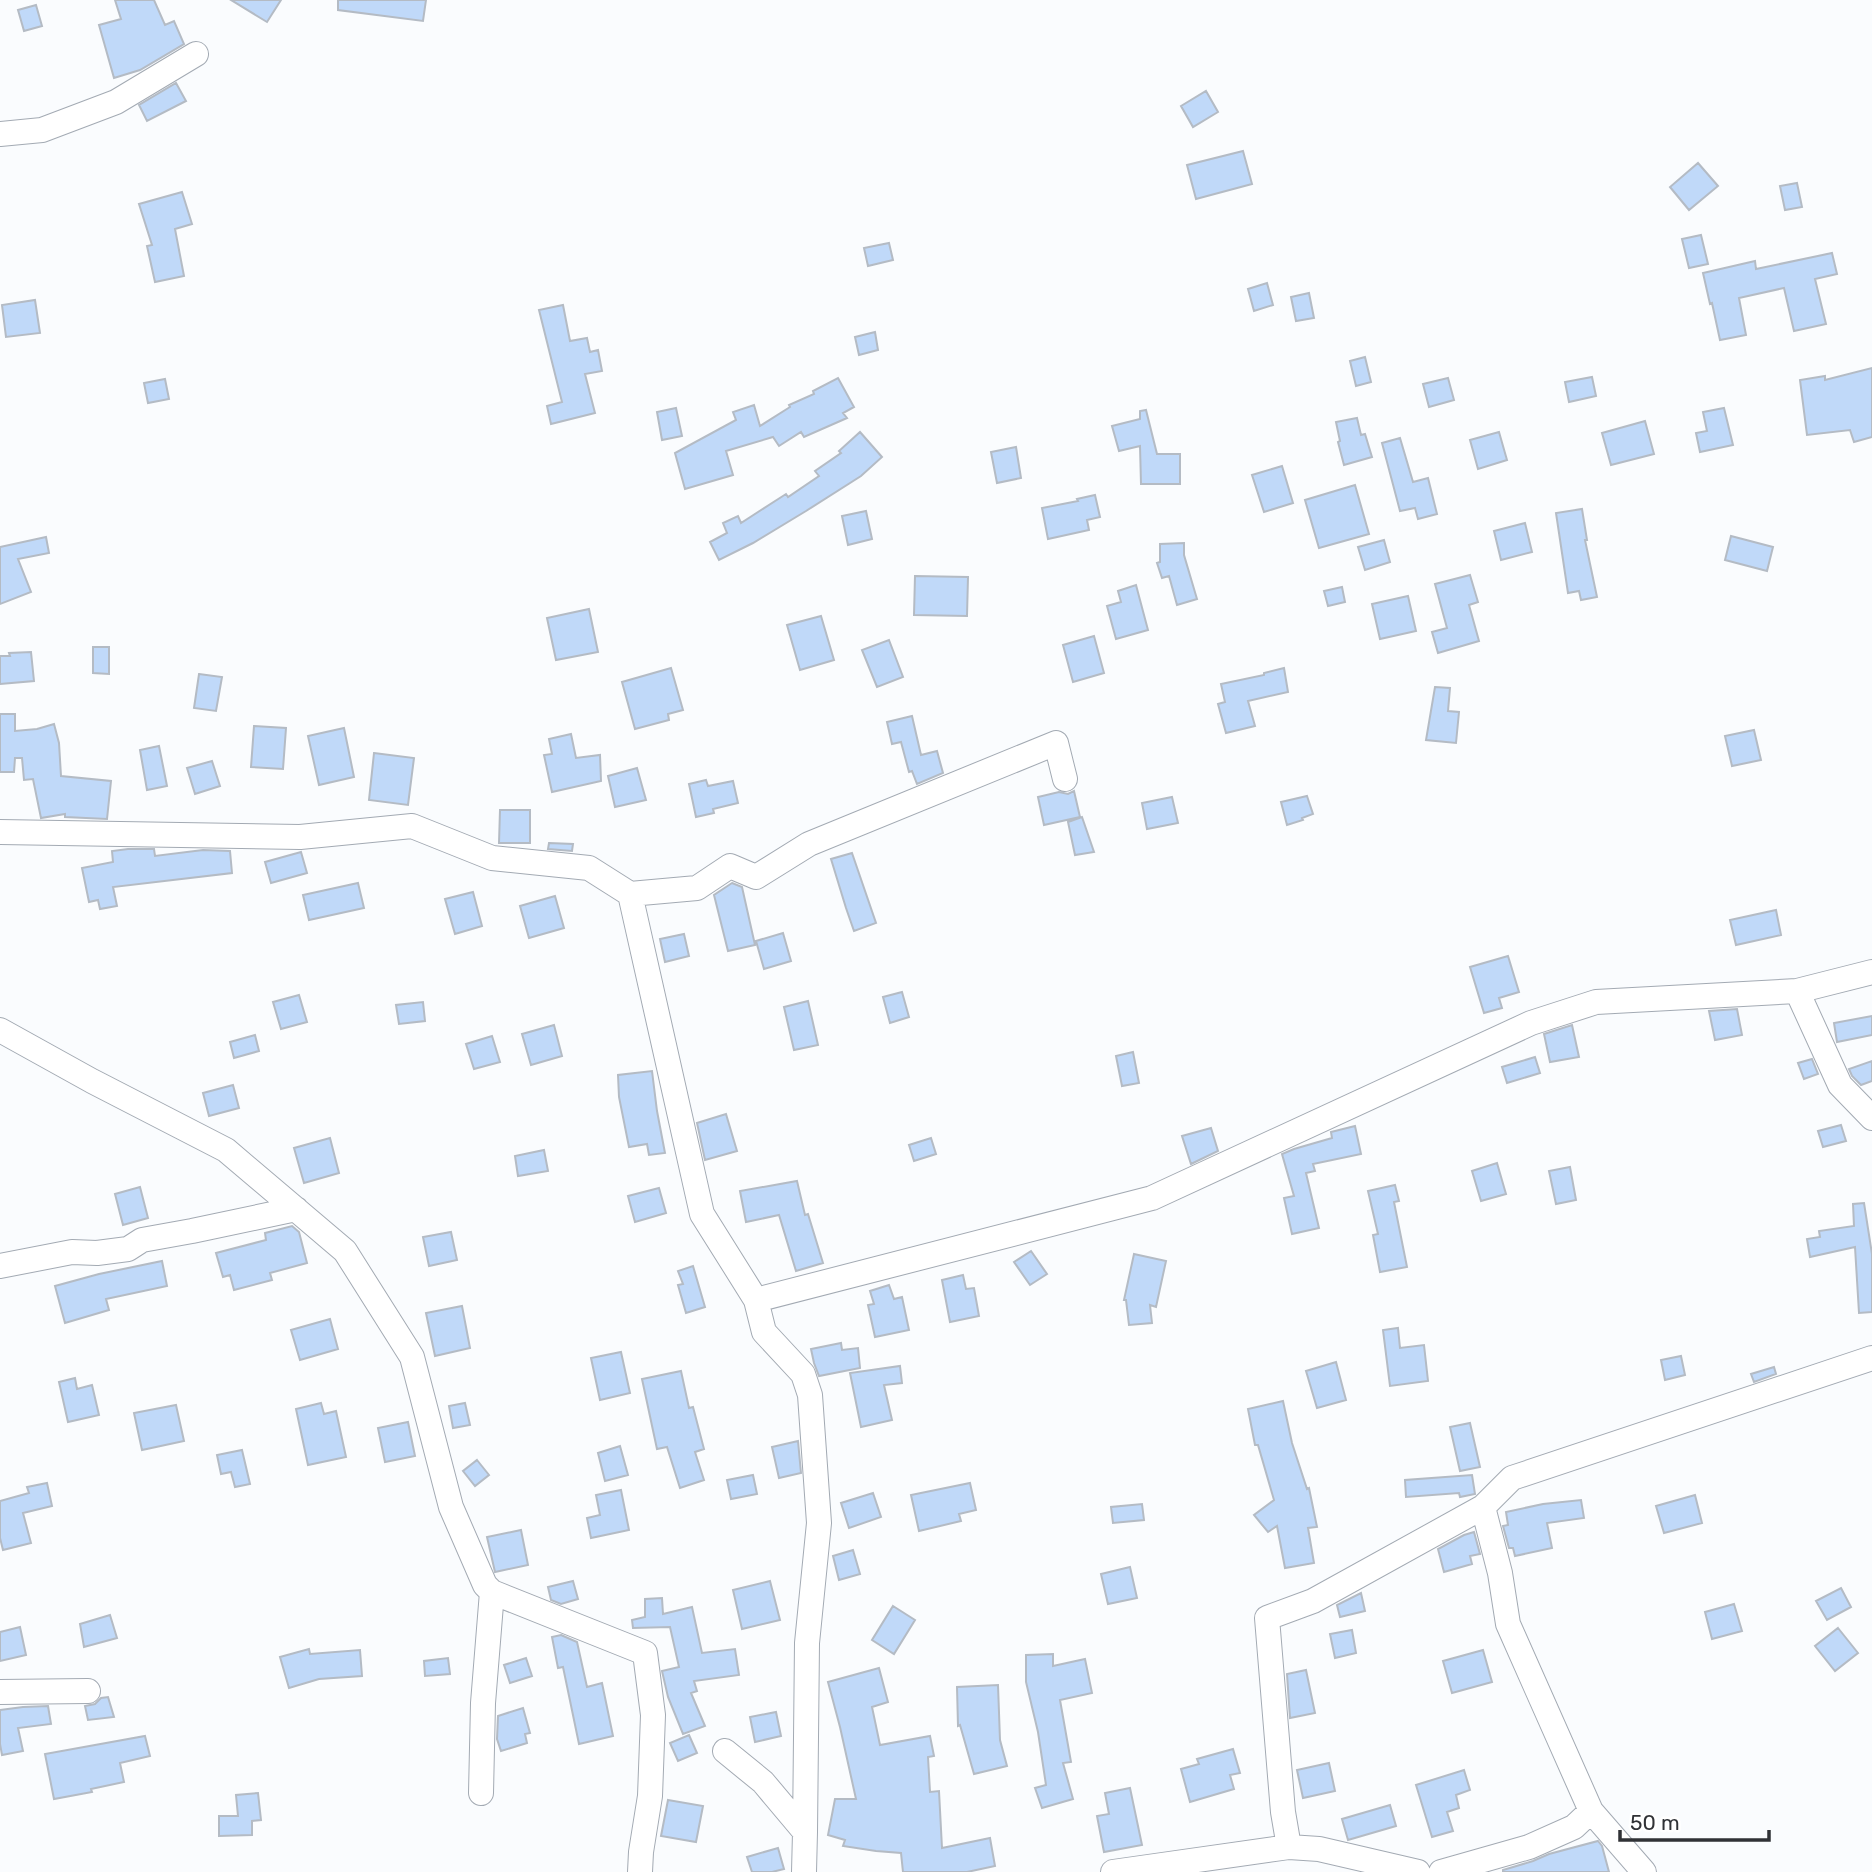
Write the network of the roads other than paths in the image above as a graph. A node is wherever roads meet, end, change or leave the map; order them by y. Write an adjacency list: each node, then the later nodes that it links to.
1 (196, 54): 2 (street)
2 (0, 134)
3 (1065, 779): 5 (street)
4 (0, 832): 5 (street)
5 (630, 894): 12 (street)
6 (1872, 972): 7 (street)
7 (1797, 991): 9 (street); 12 (street)
8 (0, 1030): 10 (street)
9 (1872, 1118)
10 (296, 1209): 11 (street); 15 (street)
11 (0, 1266)
12 (756, 1300): 21 (street)
13 (1872, 1358): 14 (street)
14 (1483, 1507): 20 (street); 22 (street)
15 (492, 1592): 19 (street); 23 (street)
16 (88, 1691): 17 (street)
17 (0, 1692)
18 (725, 1751): 21 (street)
19 (481, 1793)
20 (1591, 1811): 27 (street); 28 (street)
21 (804, 1832): 24 (street)
22 (1289, 1847): 25 (street); 26 (street)
23 (640, 1872)
24 (804, 1872)
25 (1113, 1872)
26 (1418, 1872)
27 (1441, 1872)
28 (1644, 1872)

